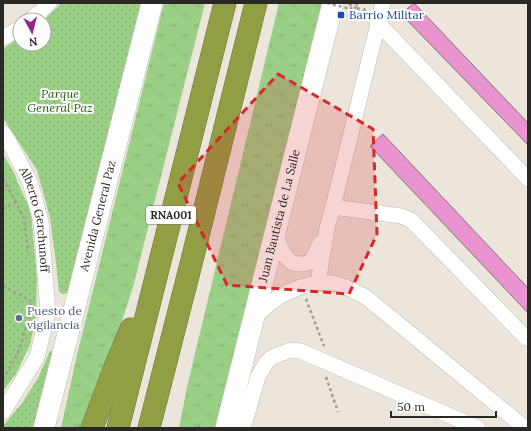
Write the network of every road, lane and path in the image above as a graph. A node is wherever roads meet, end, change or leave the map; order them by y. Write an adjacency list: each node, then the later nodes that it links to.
1 (49, 3): 12 (street)
2 (152, 3): 32 (street, Avenida General Paz)
3 (224, 3): 25 (highway, RNA001)
4 (256, 3): 36 (highway, RNA001)
5 (327, 3): 9 (path, bridge)
6 (352, 3): 9 (path, bridge)
7 (357, 3): 10 (path)
8 (383, 3): 13 (street)
9 (342, 6): 10 (path); 23 (street, Juan Bautista de La Salle)
10 (356, 8): 11 (path)
11 (361, 9)
12 (40, 12)
13 (378, 23): 18 (street); 20 (street)
14 (12, 33): 15 (street)
15 (3, 38)
16 (3, 133): 30 (street, Alberto Gerchunoff)
17 (3, 179): 19 (path)
18 (528, 179)
19 (16, 202): 21 (path); 24 (path)
20 (334, 207): 22 (street); 33 (street)
21 (3, 209)
22 (327, 228): 23 (street); 26 (street)
23 (274, 234): 31 (street, Juan Bautista de La Salle)
24 (28, 257)
25 (160, 262): 38 (highway); 39 (highway, RNA001)
26 (318, 283): 31 (street); 43 (street)
27 (3, 286): 29 (path)
28 (31, 294): 29 (path)
29 (32, 301): 34 (path)
30 (48, 313): 32 (street); 35 (street, Alberto Gerchunoff)
31 (253, 318): 40 (street, Juan Bautista de La Salle)
32 (72, 319): 37 (street, Avenida General Paz)
33 (528, 338)
34 (3, 379)
35 (3, 412)
36 (152, 424)
37 (44, 428)
38 (92, 428)
39 (118, 428)
40 (226, 428)
41 (243, 428): 42 (street)
42 (478, 428)
43 (525, 428)

